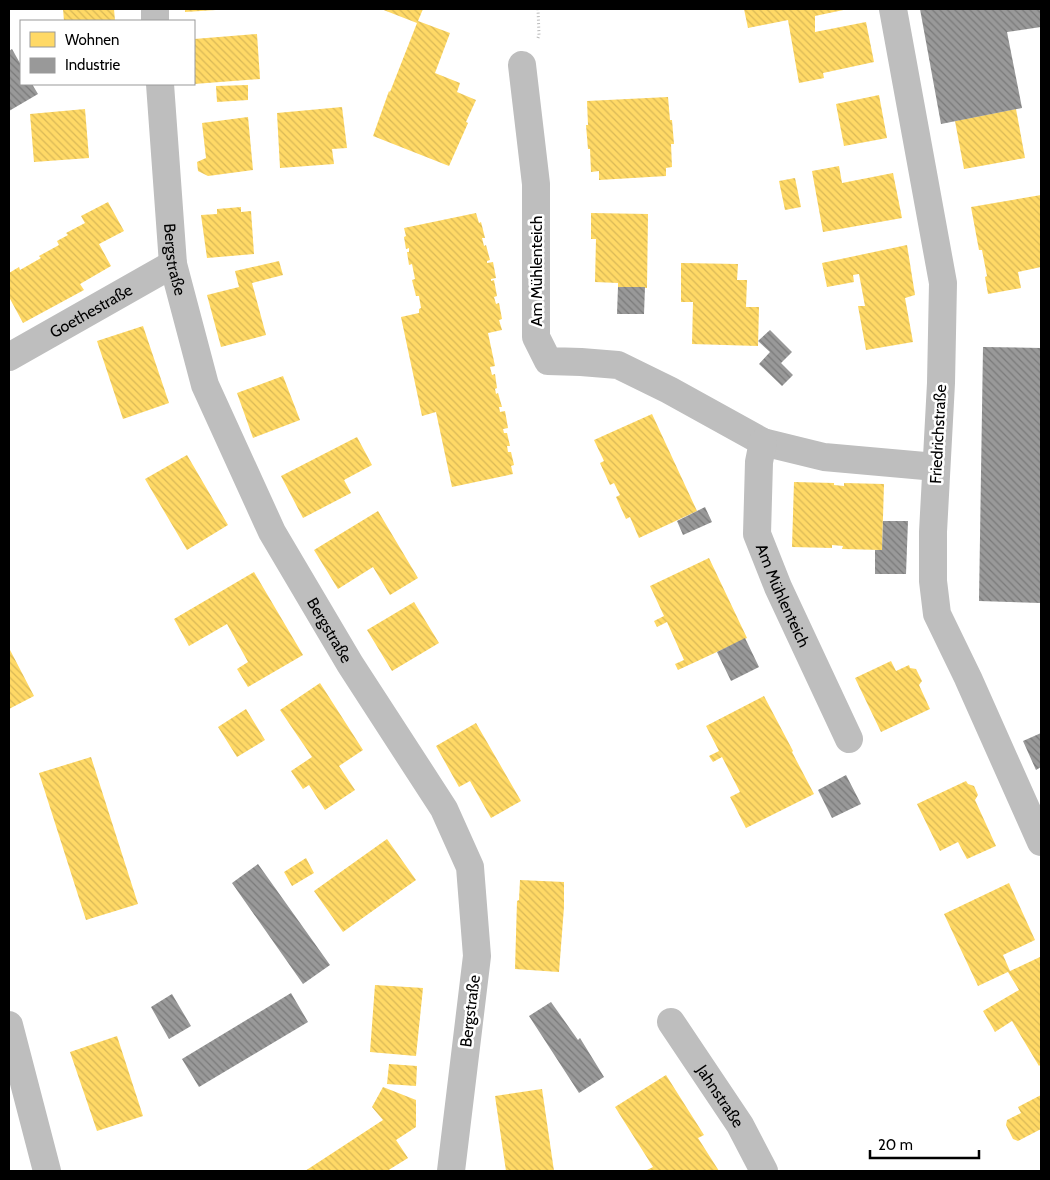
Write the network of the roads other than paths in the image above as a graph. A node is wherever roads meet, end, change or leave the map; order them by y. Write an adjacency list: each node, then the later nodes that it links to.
1 (893, 9): 7 (street, Friedrichstraße)
2 (522, 65): 6 (street, Am Mühlenteich)
3 (160, 85): 4 (street, Bergstraße)
4 (173, 264): 5 (street, Goethestraße); 13 (street, Bergstraße)
5 (9, 357)
6 (763, 442): 7 (street, Am Mühlenteich); 8 (street, Am Mühlenteich)
7 (936, 467): 9 (street, Friedrichstraße)
8 (849, 739)
9 (1041, 842)
10 (671, 1022): 14 (street, Jahnstraße)
11 (9, 1025): 12 (street)
12 (47, 1171)
13 (451, 1171)
14 (764, 1171)

